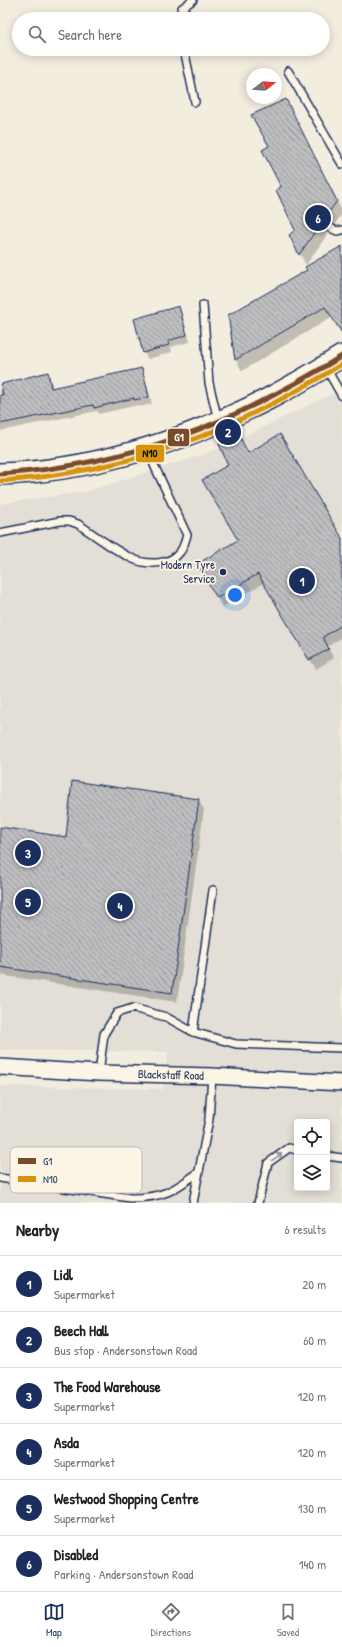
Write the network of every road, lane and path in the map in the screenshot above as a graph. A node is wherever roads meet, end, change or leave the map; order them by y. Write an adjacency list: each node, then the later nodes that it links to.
1 (193, 0): 2 (lane)
2 (181, 12)
3 (185, 56): 5 (lane)
4 (288, 71): 6 (lane)
5 (195, 102)
6 (342, 164)
7 (324, 225): 8 (lane)
8 (342, 230)
9 (203, 306): 12 (lane)
10 (334, 361): 11 (lane); 12 (main road)
11 (342, 396)
12 (218, 422): 13 (main road)
13 (149, 448): 14 (main road); 15 (lane)
14 (0, 474)
15 (0, 533)
16 (213, 890): 17 (lane)
17 (193, 1032): 18 (lane); 20 (lane)
18 (342, 1048)
19 (0, 1067): 20 (street, Blackstaff Road)
20 (99, 1073): 21 (street, Blackstaff Road)
21 (212, 1076): 22 (street, Blackstaff Road); 26 (lane)
22 (342, 1083)
23 (294, 1149): 31 (lane, one-way to 23)
24 (330, 1156): 25 (lane)
25 (342, 1158)
26 (198, 1172): 29 (lane); 30 (lane)
27 (0, 1178): 28 (lane)
28 (10, 1180)
29 (98, 1193)
30 (194, 1203)
31 (258, 1203)

